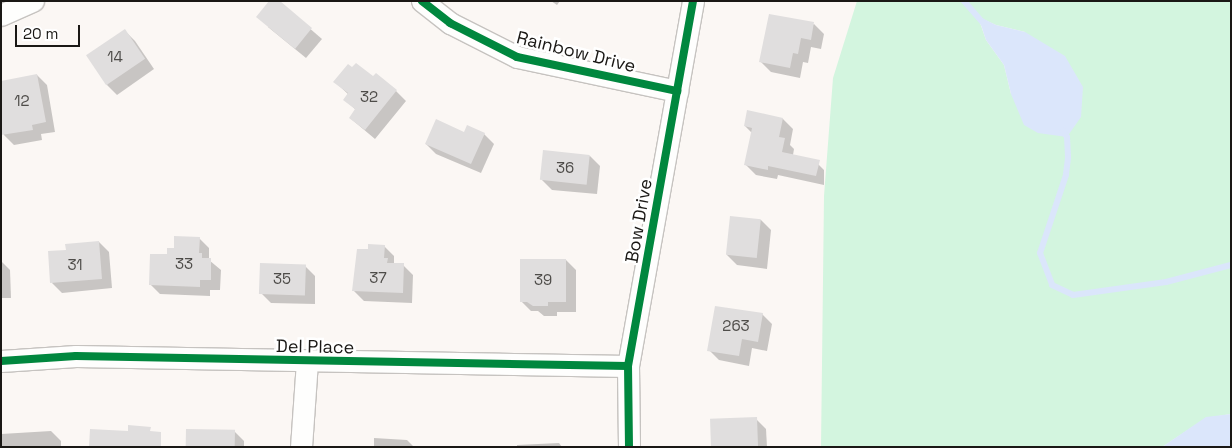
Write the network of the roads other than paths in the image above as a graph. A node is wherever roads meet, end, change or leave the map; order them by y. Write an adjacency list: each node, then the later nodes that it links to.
1 (32, 1): 4 (street)
2 (422, 1): 5 (street, Rainbow Drive)
3 (693, 1): 5 (street, Bow Drive)
4 (1, 15)
5 (677, 91): 8 (street, Bow Drive)
6 (1, 360): 7 (street, Del Place)
7 (307, 362): 8 (street, Del Place); 9 (street)
8 (628, 366): 10 (street, Bow Drive)
9 (301, 447)
10 (629, 447)

